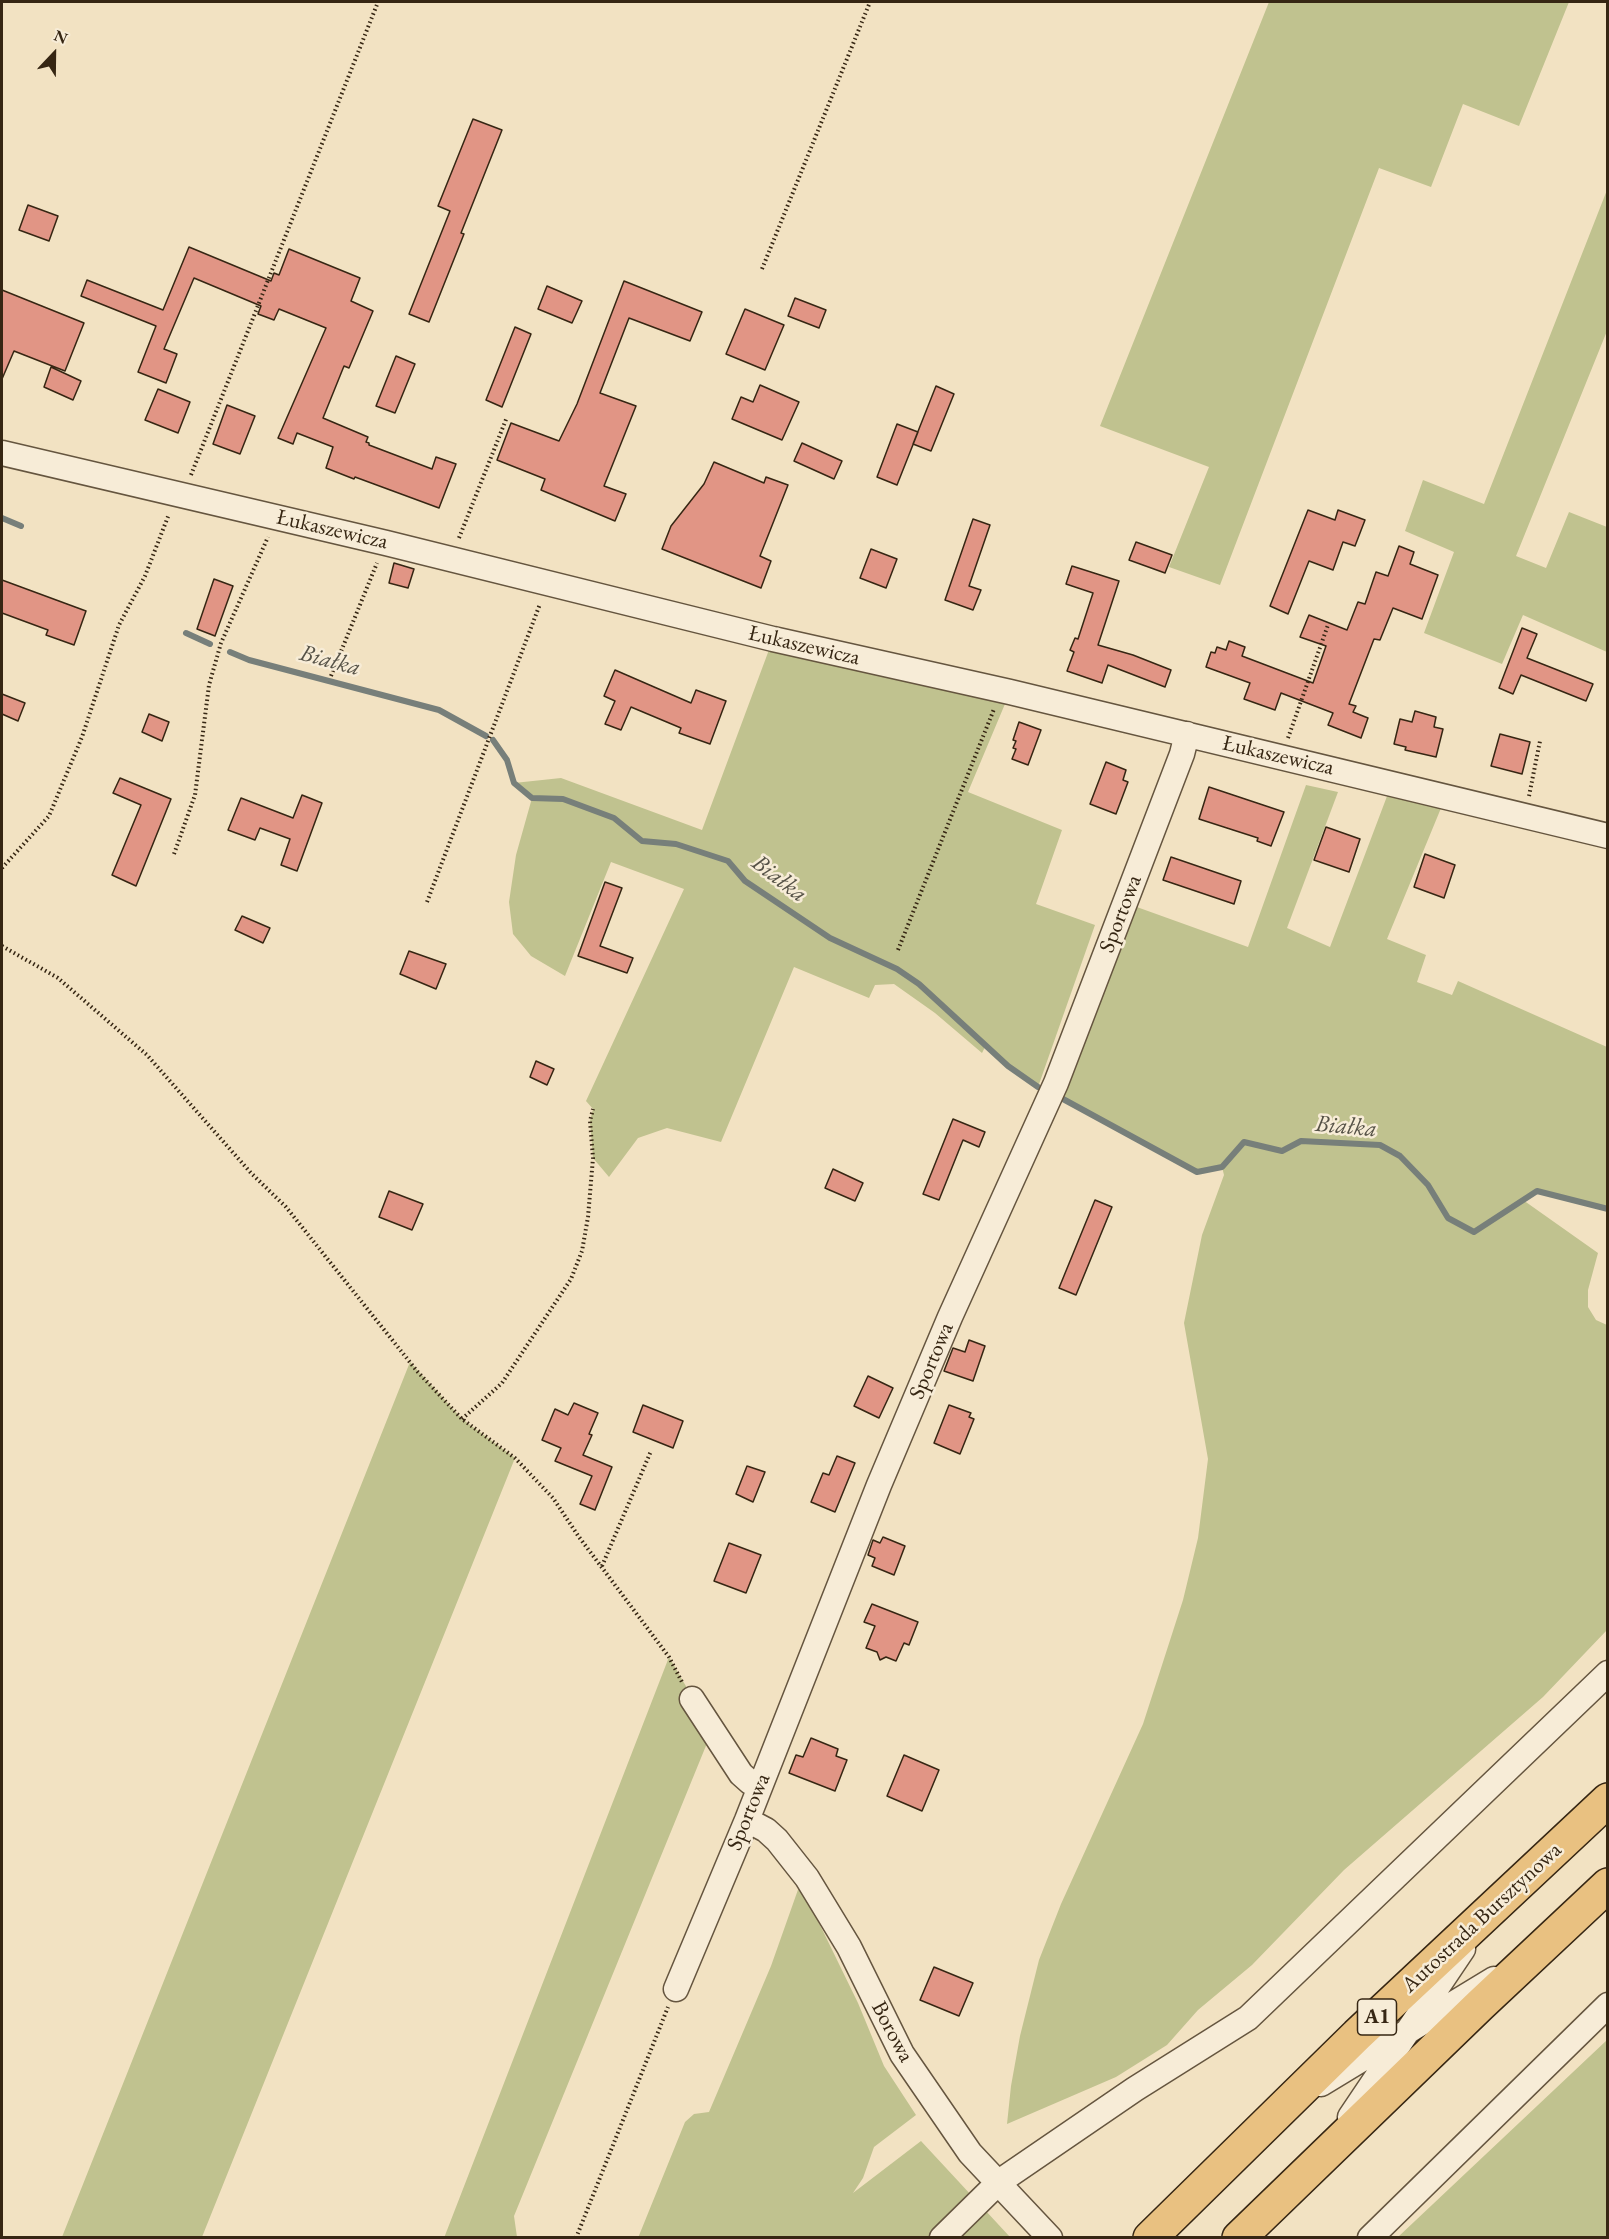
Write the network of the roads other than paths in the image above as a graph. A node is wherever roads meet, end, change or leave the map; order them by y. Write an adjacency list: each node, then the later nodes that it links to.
1 (2, 453): 2 (street, Łukaszewicza)
2 (1187, 734): 3 (street, Łukaszewicza); 6 (street, Sportowa)
3 (1608, 836)
4 (1608, 1673): 17 (street)
5 (692, 1699): 6 (street)
6 (759, 1787): 8 (street, Sportowa)
7 (1608, 1800): 10 (highway, Autostrada Bursztynowa / A1)
8 (747, 1820): 12 (street, Sportowa); 17 (street, Borowa)
9 (1608, 1886): 11 (highway)
10 (1489, 1910): 14 (street); 15 (highway, Autostrada Bursztynowa / A1)
11 (1532, 1956): 14 (street); 16 (highway)
12 (676, 1989)
13 (1608, 2005): 22 (street)
14 (1408, 2031): 15 (street); 16 (street)
15 (1284, 2106): 20 (highway, Autostrada Bursztynowa / A1)
16 (1327, 2151): 21 (highway)
17 (999, 2182): 18 (street); 19 (street, Borowa)
18 (942, 2238)
19 (1050, 2238)
20 (1150, 2238)
21 (1239, 2238)
22 (1370, 2238)

